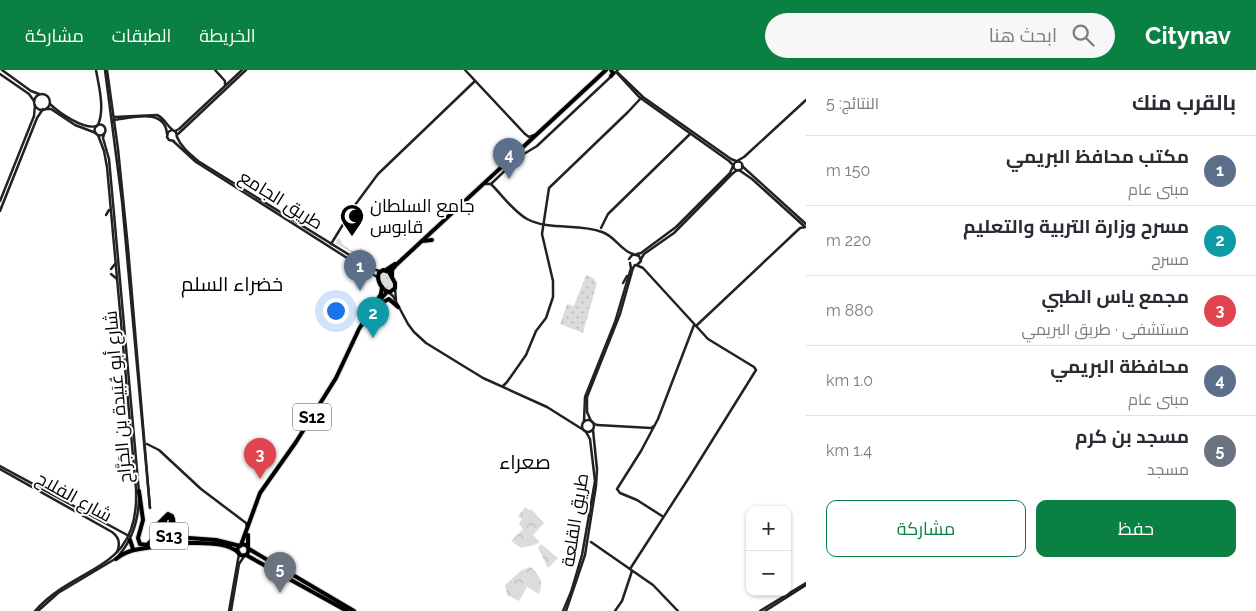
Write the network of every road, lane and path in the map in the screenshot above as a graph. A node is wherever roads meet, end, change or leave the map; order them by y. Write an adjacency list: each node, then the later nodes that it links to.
1 (2, 70): 14 (main road)
2 (96, 70): 21 (main road)
3 (106, 70): 20 (main road); 23 (main road)
4 (215, 70): 10 (main road)
5 (244, 70): 11 (main road); 34 (main road)
6 (465, 70): 12 (main road)
7 (612, 70): 9 (main road); 15 (main road); 31 (main road); 38 (main road); 42 (main road)
8 (0, 74): 17 (main road)
9 (611, 76): 43 (main road)
10 (223, 78): 11 (main road); 13 (main road)
11 (230, 81): 13 (main road)
12 (475, 81): 30 (main road); 58 (main road)
13 (225, 86): 27 (main road)
14 (40, 94): 17 (main road); 18 (main road)
15 (641, 98): 32 (main road); 50 (main road)
16 (806, 100): 37 (main road)
17 (35, 104): 19 (main road); 45 (main road)
18 (50, 104): 19 (main road); 24 (main road)
19 (44, 109): 28 (main road); 47 (main road)
20 (113, 111): 22 (main road); 23 (main road)
21 (100, 118): 24 (main road); 26 (main road)
22 (118, 118): 23 (main road); 25 (main road); 27 (main road); 33 (main road)
23 (113, 119): 25 (main road); 102 (main road)
24 (97, 126): 26 (main road); 28 (main road)
25 (115, 126): 83 (main road)
26 (104, 127): 29 (main road)
27 (173, 131): 33 (main road); 34 (main road)
28 (97, 134): 29 (main road); 46 (main road, شارع أبو عُبَيدة بن الجَرَّاح)
29 (104, 134): 107 (main road, شارع أبو عُبَيدة بن الجَرَّاح)
30 (525, 134): 31 (main road); 36 (main road)
31 (535, 134): 36 (main road)
32 (690, 134): 40 (main road); 52 (main road)
33 (167, 135): 35 (main road)
34 (177, 137): 35 (main road); 58 (main road, طريق الجامع)
35 (173, 141): 72 (main road, طريق الجامع)
36 (524, 144): 68 (main road)
37 (744, 157): 38 (main road); 39 (main road)
38 (736, 161): 39 (main road); 40 (main road)
39 (742, 165): 41 (main road); 51 (main road)
40 (733, 166): 41 (main road); 60 (main road)
41 (738, 170): 49 (main road); 62 (main road)
42 (494, 175): 43 (main road); 44 (main road)
43 (491, 184): 44 (main road); 50 (main road)
44 (482, 185): 56 (main road)
45 (0, 201)
46 (109, 209): 48 (main road, شارع أبو عُبَيدة بن الجَرَّاح); 48 (main road)
47 (0, 210)
48 (112, 221): 63 (main road, شارع أبو عُبَيدة بن الجَرَّاح)
49 (800, 222): 51 (main road); 53 (main road)
50 (543, 224): 54 (main road); 91 (main road)
51 (806, 226): 53 (main road)
52 (601, 228): 54 (main road); 55 (main road)
53 (800, 228): 82 (main road)
54 (597, 230): 55 (main road)
55 (603, 232): 59 (main road)
56 (422, 240): 57 (main road); 71 (main road)
57 (432, 240)
58 (331, 244): 68 (main road, طريق الجامع)
59 (626, 250): 60 (main road); 61 (main road)
60 (635, 254): 61 (main road); 62 (main road)
61 (629, 259): 64 (main road)
62 (641, 260): 65 (main road); 66 (main road)
63 (116, 263): 67 (main road); 73 (main road, شارع أبو عُبَيدة بن الجَرَّاح)
64 (630, 263): 65 (main road); 69 (main road)
65 (636, 265): 66 (main road); 90 (main road)
66 (643, 268): 82 (main road)
67 (110, 269)
68 (384, 271): 71 (main road); 72 (main road)
69 (630, 272): 74 (main road); 81 (main road)
70 (111, 274): 73 (main road)
71 (392, 277): 76 (main road)
72 (378, 278): 75 (main road)
73 (117, 279): 115 (main road, شارع أبو عُبَيدة بن الجَرَّاح)
74 (623, 283)
75 (382, 287): 77 (main road); 108 (main road, S12)
76 (395, 288): 77 (main road, S12); 87 (main road)
77 (388, 292): 78 (main road, S12); 79 (main road)
78 (377, 304): 79 (main road); 125 (main road, S12)
79 (398, 307): 97 (main road)
80 (612, 318): 81 (main road)
81 (615, 322): 88 (main road)
82 (695, 326): 99 (main road); 109 (main road)
83 (136, 335): 84 (main road); 101 (main road)
84 (141, 339)
85 (444, 349): 87 (main road)
86 (609, 352): 90 (main road)
87 (446, 353): 92 (main road)
88 (603, 353): 89 (main road); 94 (main road)
89 (596, 361)
90 (602, 361): 95 (main road)
91 (507, 382): 92 (main road); 93 (main road)
92 (503, 386): 93 (main road)
93 (508, 388): 94 (main road)
94 (583, 422): 95 (main road); 97 (main road)
95 (592, 422): 96 (main road); 98 (main road, طريق القلعة)
96 (600, 425): 98 (main road); 99 (main road)
97 (582, 429): 100 (main road)
98 (593, 430): 100 (main road); 119 (main road, طريق القلعة)
99 (651, 430): 110 (main road)
100 (586, 432): 138 (main road, طريق القلعة)
101 (146, 441): 102 (main road); 104 (main road)
102 (145, 448): 103 (main road); 105 (main road); 105 (main road)
103 (150, 448): 104 (main road); 105 (main road)
104 (159, 450): 113 (main road)
105 (147, 454)
106 (0, 468): 111 (main road, شارع الفلاح); 114 (main road, شارع الفلاح)
107 (139, 491): 118 (main road, شارع أبو عُبَيدة بن الجَرَّاح); 124 (main road)
108 (252, 512): 113 (main road); 117 (main road, S12)
109 (666, 513): 110 (main road); 112 (main road)
110 (662, 516): 112 (main road)
111 (87, 518): 114 (main road); 129 (main road, شارع الفلاح)
112 (662, 520): 130 (main road)
113 (244, 522): 117 (main road)
114 (106, 523): 116 (main road, شارع الفلاح)
115 (133, 524): 116 (main road); 118 (main road, شارع أبو عُبَيدة بن الجَرَّاح)
116 (119, 530): 118 (main road, شارع الفلاح)
117 (247, 532): 123 (main road, S12)
118 (129, 538): 126 (main road); 129 (main road, شارع أبو عُبَيدة بن الجَرَّاح)
119 (588, 538): 121 (main road); 122 (main road, طريق القلعة)
120 (187, 540): 123 (main road, S13); 124 (main road, S13); 124 (main road, S13); 127 (main road, S13)
121 (591, 542): 122 (main road); 130 (main road)
122 (587, 544): 138 (main road, طريق القلعة)
123 (241, 545): 125 (main road); 127 (main road, S12)
124 (140, 546): 126 (main road)
125 (248, 548): 128 (main road, S12); 137 (main road)
126 (133, 549): 129 (main road)
127 (239, 553): 128 (main road); 135 (main road)
128 (245, 555): 135 (main road); 136 (main road)
129 (115, 558): 134 (main road, شارع أبو عُبَيدة بن الجَرَّاح)
130 (631, 570): 131 (main road); 132 (main road)
131 (637, 574): 132 (main road); 140 (main road)
132 (631, 576): 139 (main road)
133 (806, 584): 141 (main road); 142 (main road)
134 (37, 611)
135 (230, 611)
136 (347, 611)
137 (354, 611)
138 (564, 611)
139 (615, 611)
140 (678, 611)
141 (760, 611)
142 (765, 611)

